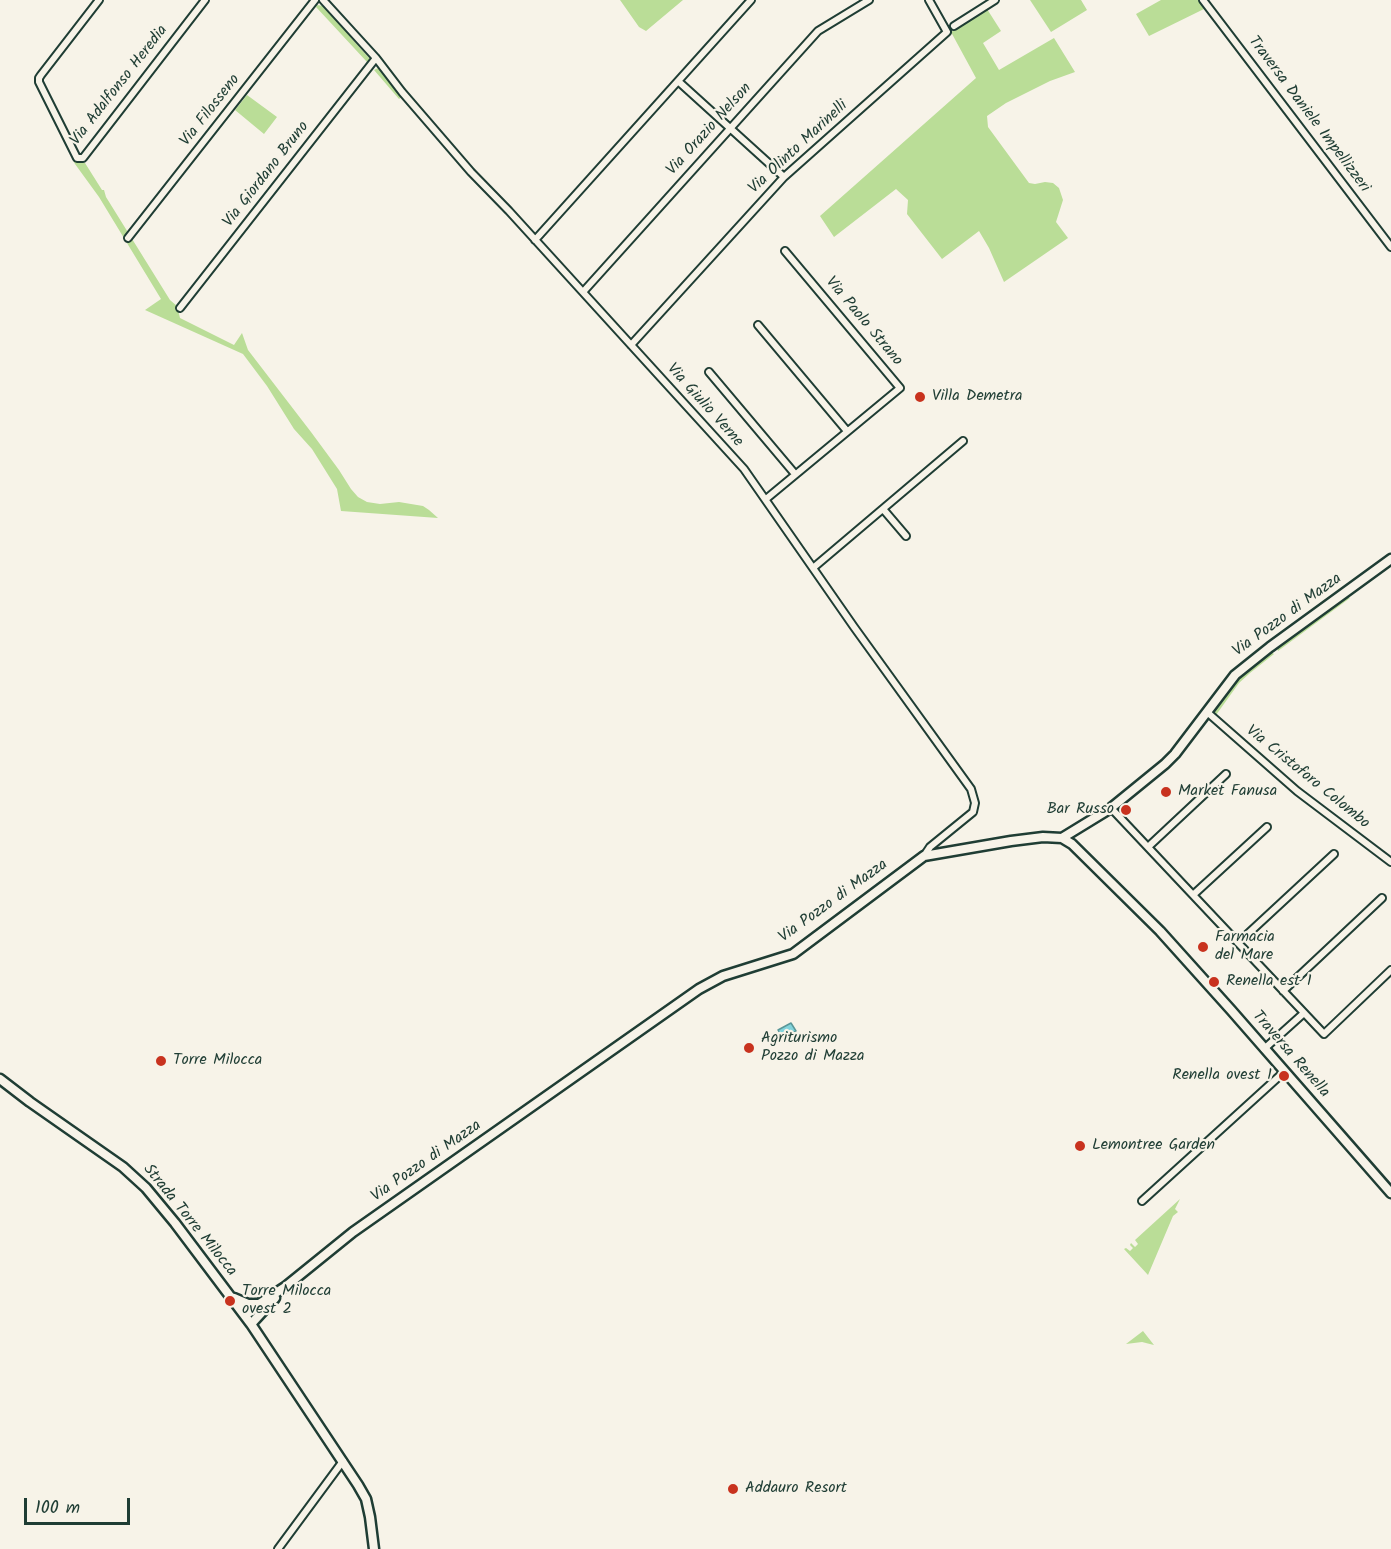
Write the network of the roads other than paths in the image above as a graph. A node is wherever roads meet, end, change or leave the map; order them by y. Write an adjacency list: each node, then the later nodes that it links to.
1 (99, 0): 2 (street, Via Adalfonso Heredia)
2 (205, 0)
3 (315, 0): 15 (street, Via Filosseno)
4 (323, 0): 11 (street, Via Giulio Verne)
5 (751, 0): 12 (street)
6 (869, 0): 13 (street, Via Orazio Nelson)
7 (929, 0): 14 (street, Via Olinto Marinelli)
8 (995, 0): 10 (street)
9 (1203, 0): 17 (street, Traversa Daniele Impellizzeri)
10 (954, 26)
11 (376, 58): 16 (street, Via Giulio Verne); 20 (street, Via Giordano Bruno)
12 (678, 81): 13 (street); 16 (street)
13 (730, 129): 14 (street); 19 (street, Via Orazio Nelson)
14 (784, 177): 22 (street, Via Olinto Marinelli)
15 (128, 238)
16 (535, 240): 19 (street, Via Giulio Verne)
17 (1391, 247)
18 (785, 251): 24 (street, Via Paolo Strano)
19 (583, 292): 22 (street, Via Giulio Verne)
20 (180, 308)
21 (758, 325): 24 (street)
22 (631, 345): 27 (street, Via Giulio Verne)
23 (709, 372): 26 (street)
24 (847, 431): 26 (street, Via Paolo Strano)
25 (963, 441): 28 (street)
26 (795, 474): 27 (street, Via Paolo Strano)
27 (766, 499): 31 (street, Via Giulio Verne)
28 (883, 509): 29 (street); 31 (street)
29 (906, 536)
30 (1391, 559): 32 (street, Via Pozzo di Mazza)
31 (813, 568): 39 (street, Via Giulio Verne)
32 (1208, 712): 34 (street, Via Pozzo di Mazza); 40 (street, Via Cristoforo Colombo)
33 (1226, 774): 37 (street)
34 (1111, 808): 36 (street, Via Pozzo di Mazza); 37 (street)
35 (1267, 826): 41 (street)
36 (1062, 838): 39 (street, Via Pozzo di Mazza); 47 (street, Traversa Renella)
37 (1148, 847): 41 (street)
38 (1334, 854): 43 (street)
39 (924, 856): 52 (street, Via Pozzo di Mazza)
40 (1391, 862)
41 (1193, 895): 43 (street)
42 (1382, 898): 45 (street)
43 (1238, 943): 45 (street)
44 (1391, 970): 46 (street)
45 (1283, 991): 46 (street)
46 (1304, 1013): 47 (street)
47 (1264, 1049): 48 (street, Traversa Renella)
48 (1285, 1071): 50 (street, Traversa Renella); 51 (street)
49 (0, 1079): 53 (street, Strada Torre Milocca)
50 (1391, 1192)
51 (1142, 1201)
52 (285, 1287): 54 (street); 56 (street)
53 (231, 1296): 54 (street); 55 (street, Strada Torre Milocca)
54 (259, 1304): 55 (street)
55 (245, 1316): 56 (street, Strada Torre Milocca)
56 (251, 1324): 57 (street, Strada Torre Milocca)
57 (343, 1461): 58 (street); 59 (street, Strada Torre Milocca)
58 (278, 1549)
59 (374, 1549)

